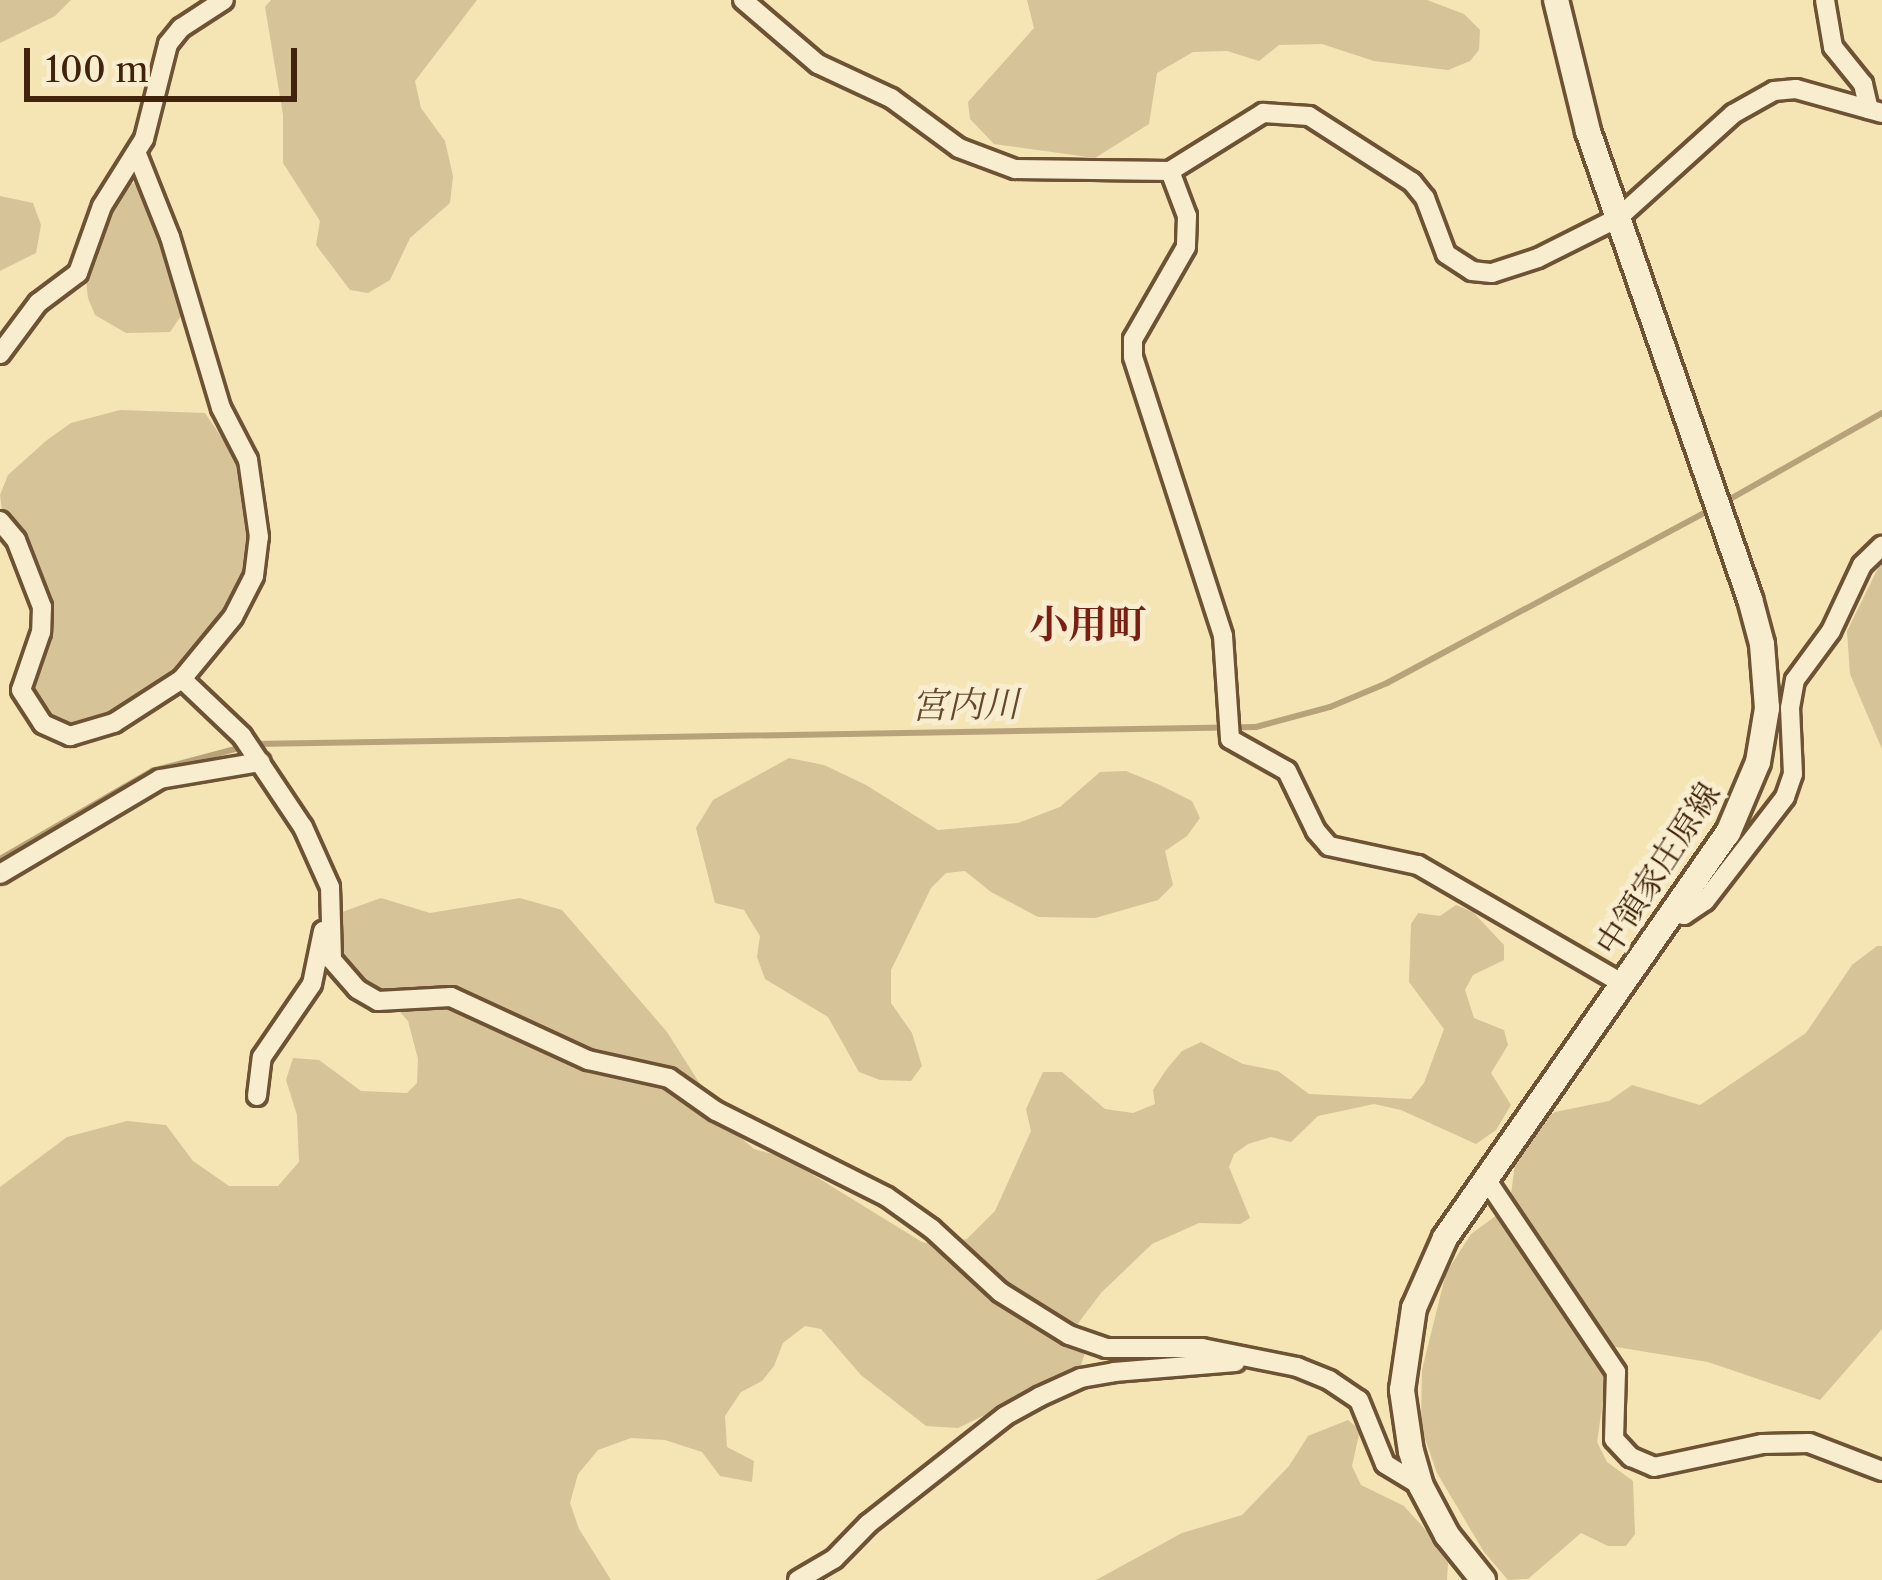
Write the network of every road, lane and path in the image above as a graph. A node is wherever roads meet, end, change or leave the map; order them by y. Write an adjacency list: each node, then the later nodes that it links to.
1 (224, 0): 6 (street)
2 (743, 0): 7 (street)
3 (1556, 0): 8 (main road, 中領家庄原線)
4 (1826, 0): 5 (street)
5 (1875, 111): 8 (street)
6 (136, 154): 9 (street); 12 (street)
7 (1169, 171): 8 (street); 17 (street)
8 (1618, 218): 15 (main road, 中領家庄原線)
9 (0, 354)
10 (0, 521): 12 (street)
11 (1882, 547): 15 (street)
12 (182, 679): 13 (street)
13 (255, 753): 14 (street); 16 (street)
14 (0, 874)
15 (1672, 913): 17 (main road, 中領家庄原線)
16 (329, 922): 18 (street); 20 (street)
17 (1623, 983): 19 (main road, 中領家庄原線)
18 (257, 1096)
19 (1486, 1179): 21 (street); 22 (main road, 中領家庄原線)
20 (1258, 1360): 22 (street); 23 (street)
21 (1882, 1471)
22 (1421, 1486): 24 (main road, 中領家庄原線)
23 (798, 1580)
24 (1483, 1580)

